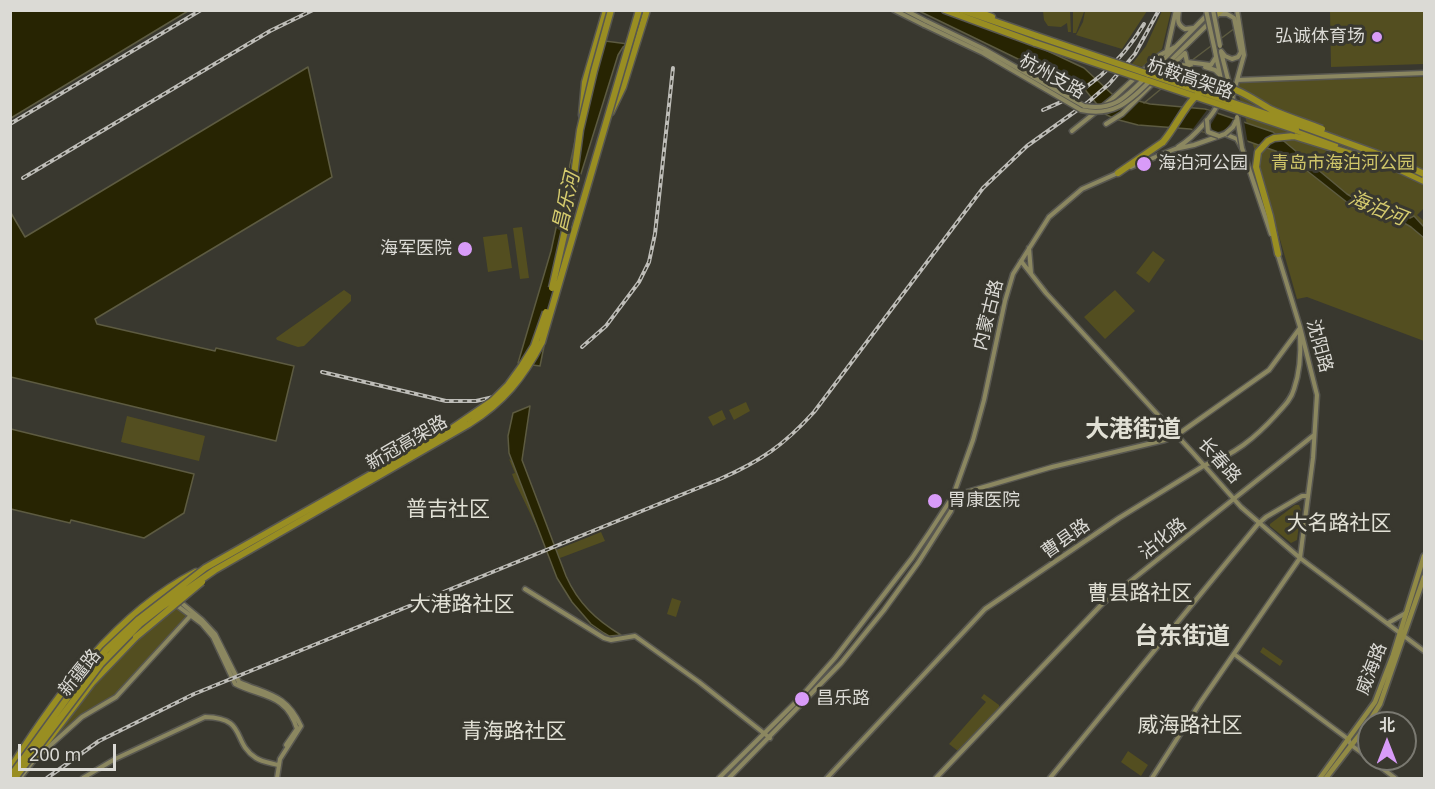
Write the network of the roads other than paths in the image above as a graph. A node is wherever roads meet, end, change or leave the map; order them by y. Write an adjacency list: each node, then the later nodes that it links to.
1 (606, 10): 37 (highway, bridge)
2 (611, 10): 37 (highway, 新冠高架路, bridge)
3 (639, 10): 36 (highway, 新冠高架路, bridge)
4 (647, 10): 36 (highway, bridge)
5 (894, 10): 17 (main road, 杭州支路)
6 (905, 10): 17 (main road, 杭州支路)
7 (938, 10): 16 (highway)
8 (945, 10): 16 (highway, 杭鞍高架路)
9 (962, 10): 19 (highway, 杭鞍高架路)
10 (974, 10): 19 (highway)
11 (1178, 10): 18 (main road); 23 (main road)
12 (1237, 10): 31 (main road)
13 (1210, 11): 18 (main road, 杭州支路); 22 (main road, 沈阳路, bridge); 25 (main road, bridge)
14 (1220, 12): 15 (main road); 22 (main road)
15 (1211, 21): 20 (main road, 杭州支路)
16 (974, 22): 43 (highway, 杭鞍高架路, bridge)
17 (925, 23): 21 (main road, 杭州支路, bridge); 28 (main road, 杭州支路, bridge)
18 (1194, 27): 21 (main road, 杭州支路)
19 (1037, 36): 43 (highway, 杭鞍高架路, bridge)
20 (1186, 46): 24 (main road); 28 (main road, 杭州支路)
21 (1175, 47): 23 (main road)
22 (1221, 48): 32 (main road, 沈阳路)
23 (1167, 50): 38 (main road, bridge)
24 (1185, 52): 26 (main road); 27 (main road)
25 (1215, 53): 27 (main road); 30 (main road)
26 (1172, 64): 27 (main road); 28 (main road)
27 (1193, 65): 30 (main road)
28 (1163, 70): 35 (main road, bridge)
29 (1425, 73): 31 (main road)
30 (1220, 75): 34 (main road)
31 (1237, 80): 32 (main road)
32 (1233, 95): 33 (main road, 沈阳路)
33 (1237, 115): 39 (main road, bridge); 41 (main road, 沈阳路, bridge)
34 (1207, 120): 40 (main road, bridge); 42 (main road)
35 (1106, 124)
36 (605, 126): 62 (highway, 新冠高架路, bridge)
37 (580, 130): 61 (highway, 新冠高架路, bridge)
38 (1072, 131)
39 (1225, 134): 40 (main road, bridge); 41 (main road, bridge)
40 (1219, 136): 42 (main road, bridge)
41 (1242, 148): 48 (main road, 沈阳路)
42 (1175, 149): 44 (main road, 内蒙古路)
43 (1396, 164): 44 (highway, bridge); 45 (highway, 杭鞍高架路, bridge); 46 (highway, 杭鞍高架路); 48 (highway)
44 (1118, 173): 47 (main road, 内蒙古路)
45 (1425, 174)
46 (1425, 181)
47 (1029, 248): 49 (main road, 内蒙古路); 50 (main road)
48 (1278, 254): 51 (main road, 沈阳路)
49 (1021, 261): 50 (main road, 长春路); 55 (main road, 内蒙古路)
50 (1030, 273): 52 (main road, 长春路)
51 (1300, 327): 52 (main road); 53 (main road, 沈阳路); 54 (main road, 曹县路)
52 (1177, 435): 54 (main road, 长春路); 55 (main road)
53 (1315, 435): 56 (main road, 沈阳路); 57 (main road, 沾化路)
54 (1204, 465): 57 (main road, 长春路); 90 (main road, 曹县路)
55 (953, 496): 73 (main road); 74 (main road)
56 (1308, 496): 58 (main road); 60 (main road, 沈阳路)
57 (1234, 498): 58 (main road, 长春路); 91 (main road, 沾化路)
58 (1258, 524): 60 (main road, 长春路); 92 (main road)
59 (1425, 556): 66 (main road, 威海路)
60 (1300, 558): 68 (main road, 长春路); 71 (main road)
61 (205, 568): 81 (highway, bridge); 83 (highway, 新冠高架路, bridge)
62 (215, 570): 78 (highway, bridge); 84 (highway, 新冠高架路, bridge)
63 (1425, 577): 69 (main road, 威海路)
64 (525, 589): 73 (main road)
65 (176, 601): 67 (main road); 78 (main road, 新疆路); 81 (main road, 新疆路)
66 (1406, 613): 68 (main road); 69 (main road, 威海路)
67 (192, 614): 72 (main road); 72 (main road); 78 (main road)
68 (1388, 623): 69 (main road, 长春路)
69 (1402, 633): 70 (main road, 长春路); 75 (main road, 威海路)
70 (1425, 651)
71 (1234, 655): 75 (main road); 93 (main road)
72 (299, 728): 80 (main road)
73 (764, 735): 74 (main road); 88 (main road)
74 (769, 740): 89 (main road)
75 (1349, 742): 76 (main road); 94 (main road, 威海路); 95 (main road, 威海路)
76 (1357, 748)
77 (255, 758): 79 (main road); 80 (main road); 86 (main road)
78 (34, 759): 85 (main road, 新疆路)
79 (269, 763): 80 (main road); 82 (main road)
80 (277, 764): 82 (main road); 87 (main road)
81 (10, 769)
82 (275, 771): 87 (main road)
83 (10, 777)
84 (15, 778)
85 (20, 778)
86 (82, 778)
87 (276, 778)
88 (719, 778)
89 (729, 778)
90 (827, 778)
91 (936, 778)
92 (1050, 778)
93 (1152, 778)
94 (1320, 778)
95 (1326, 778)

